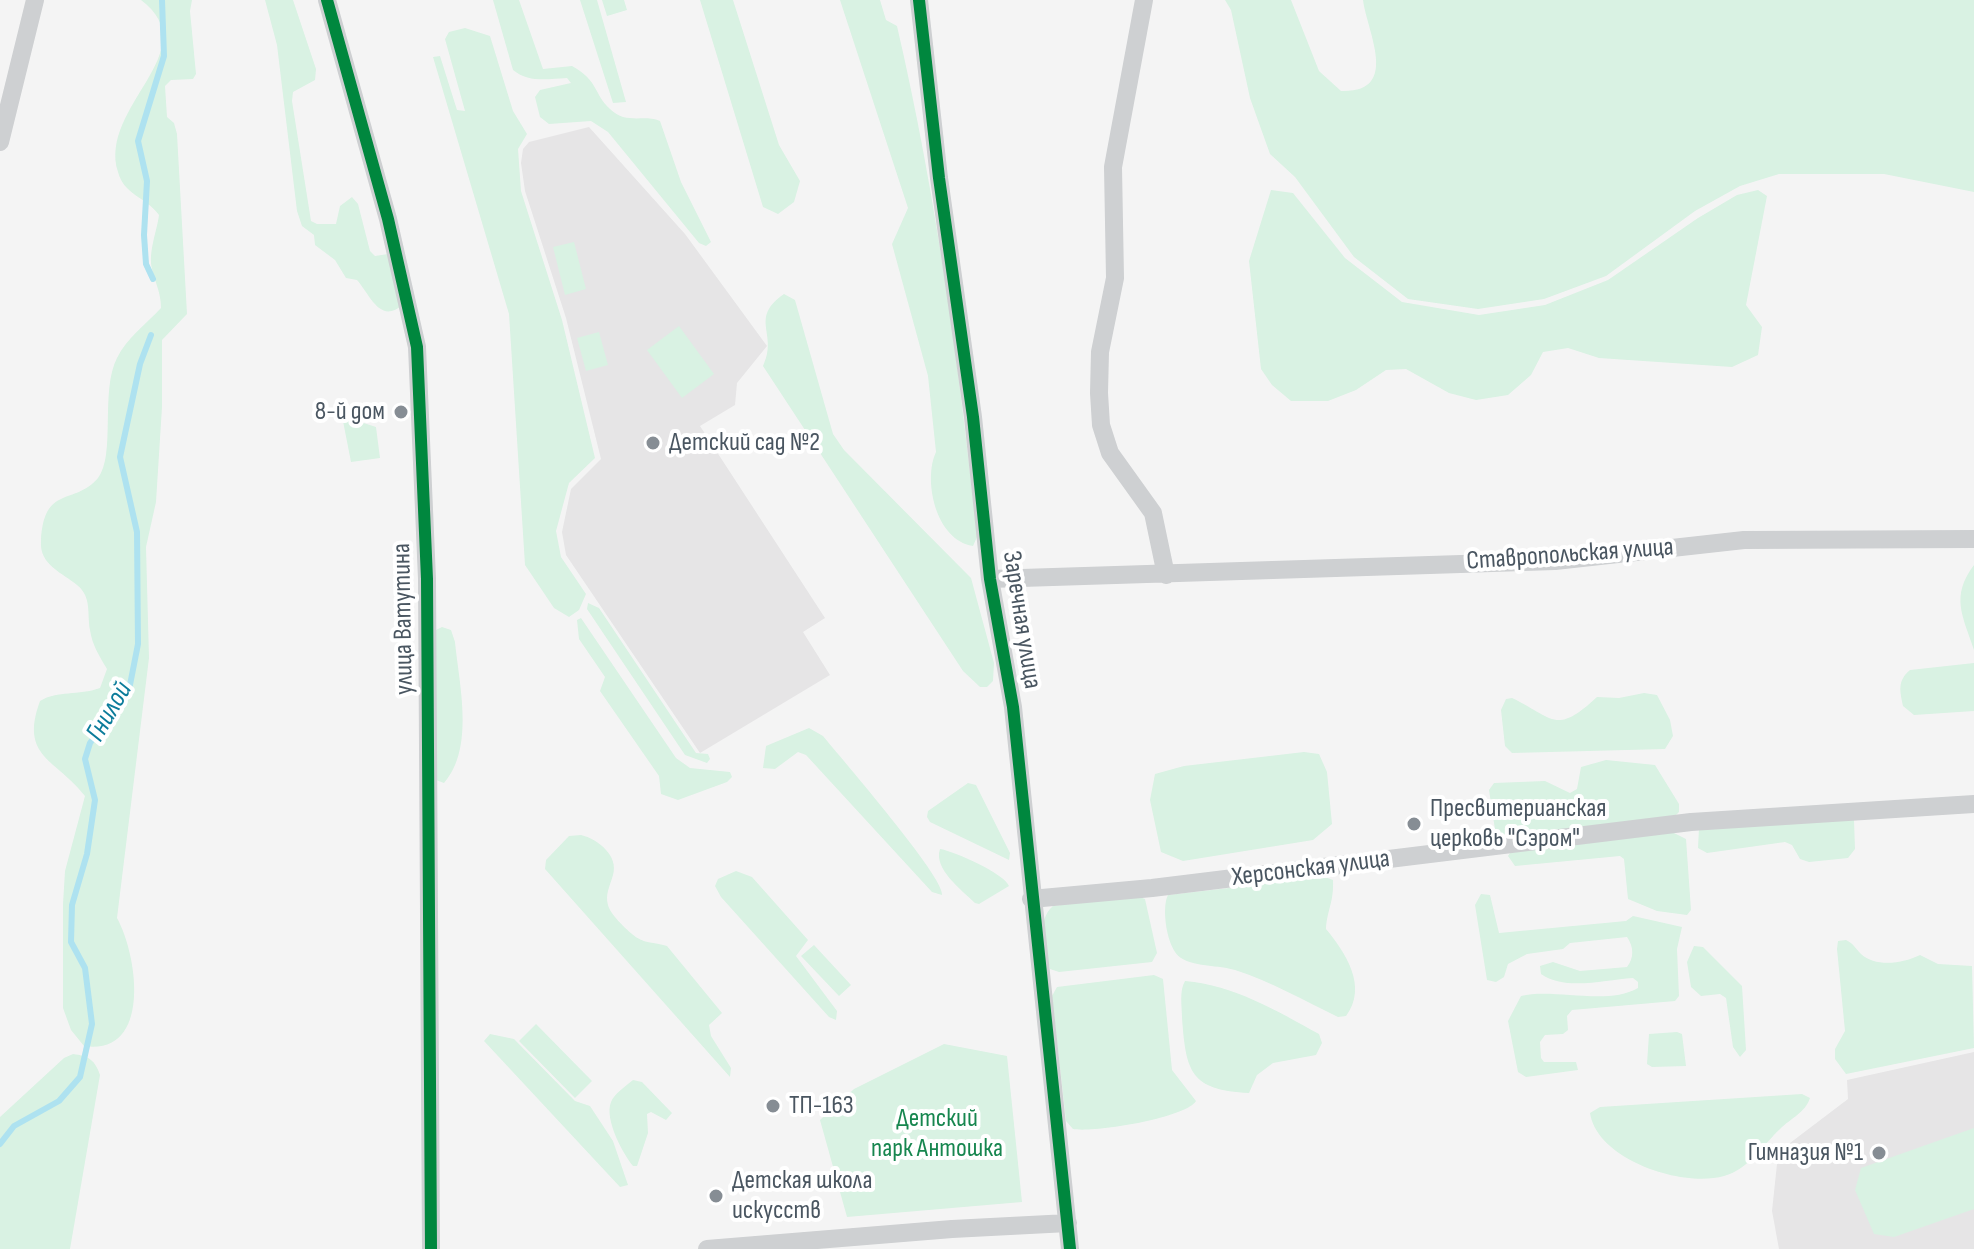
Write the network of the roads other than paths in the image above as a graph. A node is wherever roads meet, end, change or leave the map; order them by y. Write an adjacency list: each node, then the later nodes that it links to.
1 (35, 0): 5 (street)
2 (327, 0): 12 (street, улица Ватутина)
3 (919, 0): 8 (street, Заречная улица)
4 (1144, 0): 7 (street)
5 (0, 142)
6 (1974, 539): 7 (street, Ставропольская улица)
7 (1166, 575): 8 (street, Ставропольская улица)
8 (990, 579): 10 (street, Заречная улица)
9 (1974, 804): 10 (street, Херсонская улица)
10 (1031, 899): 11 (street, Заречная улица)
11 (1068, 1223): 13 (street); 14 (street, Заречная улица)
12 (431, 1249)
13 (707, 1249)
14 (1070, 1249)

